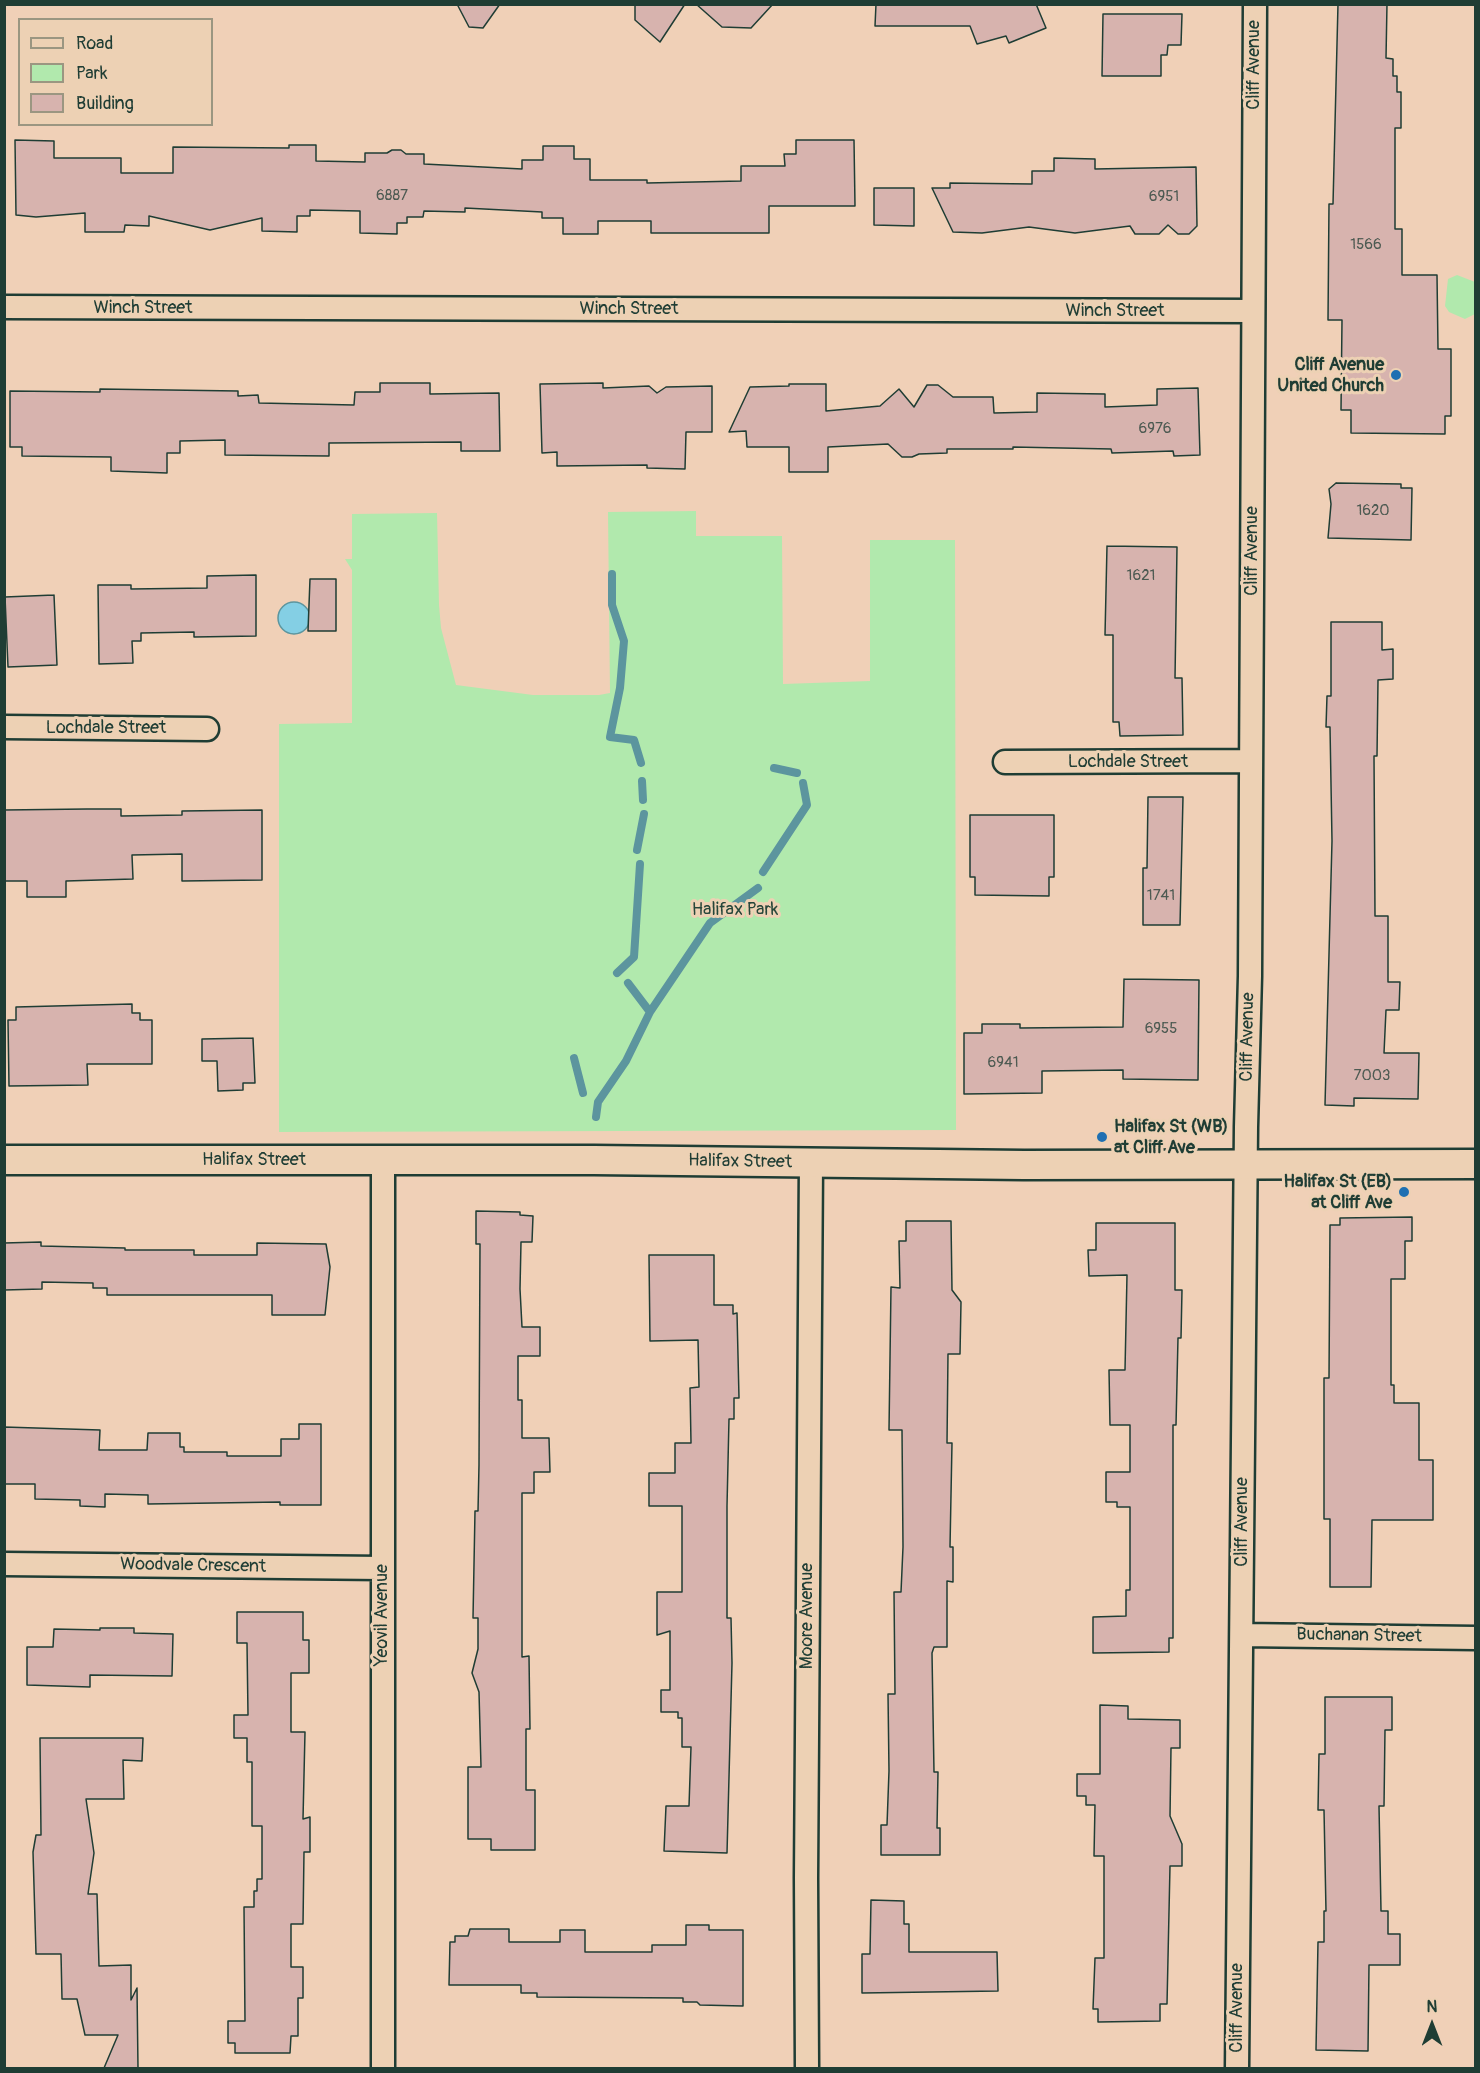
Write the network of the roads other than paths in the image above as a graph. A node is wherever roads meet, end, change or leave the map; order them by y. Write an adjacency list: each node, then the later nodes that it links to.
1 (1255, 4): 3 (street, Cliff Avenue)
2 (4, 308): 3 (street, Winch Street)
3 (1253, 311): 6 (street, Cliff Avenue)
4 (4, 728): 5 (street, Lochdale Street)
5 (207, 729)
6 (1251, 761): 7 (street, Lochdale Street); 12 (street, Cliff Avenue)
7 (1005, 762)
8 (4, 1160): 9 (street, Halifax Street)
9 (383, 1161): 10 (street, Halifax Street); 14 (street, Yeovil Avenue)
10 (811, 1163): 12 (street, Halifax Street); 18 (street, Moore Avenue)
11 (1476, 1164): 12 (street, Halifax Street)
12 (1246, 1165): 15 (street, Cliff Avenue)
13 (4, 1564): 14 (street, Woodvale Crescent)
14 (382, 1568): 17 (street, Yeovil Avenue)
15 (1242, 1635): 16 (street, Buchanan Street); 19 (street, Cliff Avenue)
16 (1476, 1638)
17 (383, 2068)
18 (807, 2068)
19 (1237, 2068)

